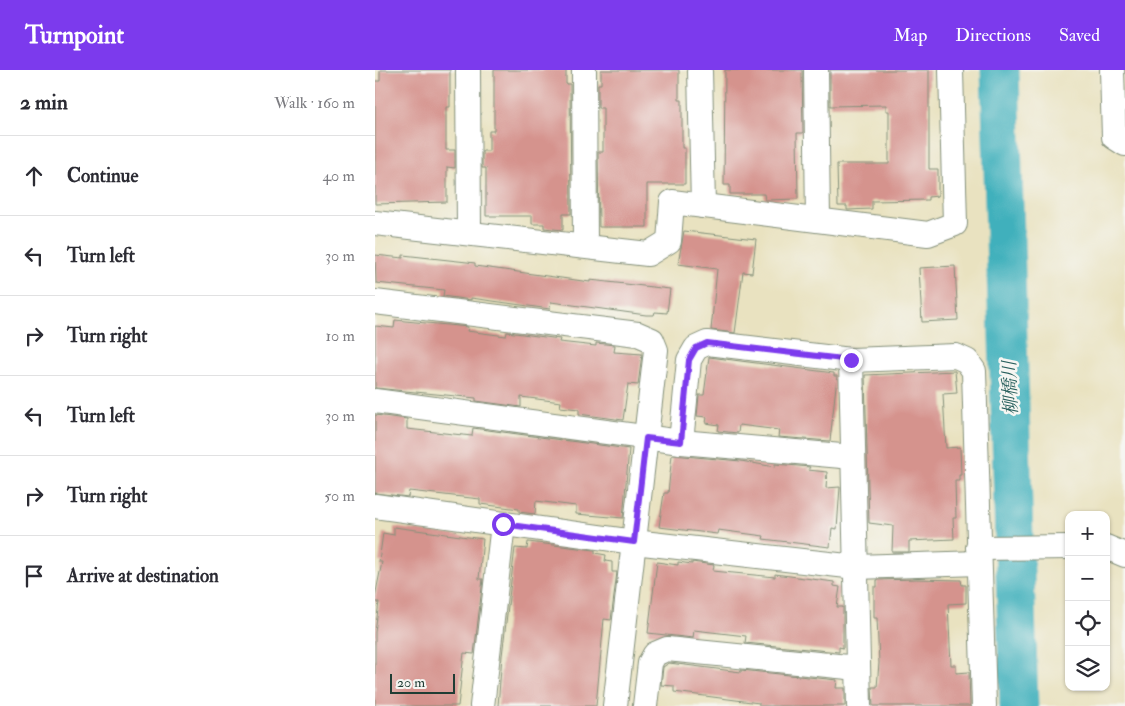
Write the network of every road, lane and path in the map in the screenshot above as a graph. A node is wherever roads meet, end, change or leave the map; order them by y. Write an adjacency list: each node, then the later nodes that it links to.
1 (468, 70): 11 (street)
2 (584, 70): 12 (street)
3 (700, 70): 8 (street)
4 (816, 70): 9 (street)
5 (951, 70): 9 (street)
6 (1112, 70): 7 (street)
7 (1125, 144)
8 (703, 206): 9 (street); 12 (street)
9 (817, 220)
10 (375, 223): 11 (street)
11 (469, 233): 12 (street)
12 (585, 246)
13 (375, 302): 16 (street)
14 (851, 360): 17 (street); 18 (street); 23 (street)
15 (375, 400): 16 (street)
16 (646, 438): 17 (street); 21 (street)
17 (681, 442): 18 (street)
18 (853, 457): 24 (street)
19 (376, 511): 20 (street)
20 (503, 524): 21 (street); 26 (street)
21 (634, 542): 24 (street); 27 (street)
22 (1065, 547): 23 (street)
23 (986, 553): 24 (street); 30 (street)
24 (855, 567): 25 (street)
25 (858, 668): 28 (street); 29 (street)
26 (482, 706)
27 (615, 706)
28 (645, 706)
29 (859, 706)
30 (984, 706)

